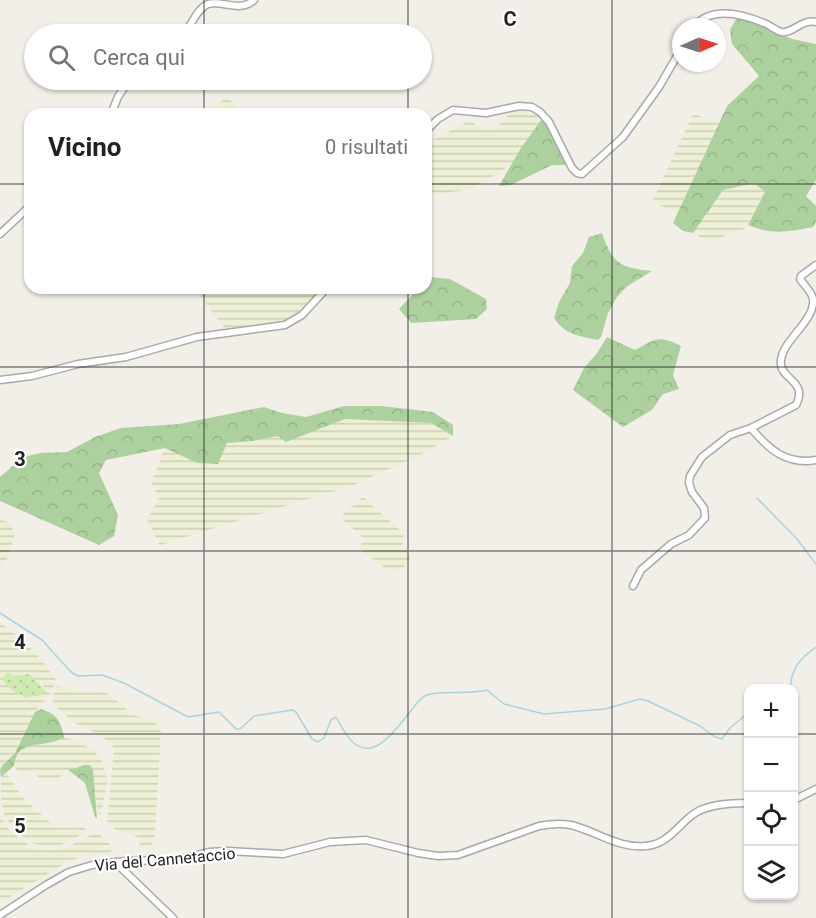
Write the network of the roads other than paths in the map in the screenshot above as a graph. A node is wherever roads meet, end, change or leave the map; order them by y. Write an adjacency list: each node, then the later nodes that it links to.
1 (255, 0): 4 (street)
2 (703, 18): 3 (street)
3 (816, 22)
4 (191, 24)
5 (672, 64): 8 (street)
6 (123, 90): 7 (street)
7 (113, 108)
8 (432, 125)
9 (24, 212): 10 (street)
10 (0, 234)
11 (816, 266): 14 (street)
12 (321, 294): 13 (street)
13 (0, 380)
14 (751, 428): 15 (street); 16 (street)
15 (816, 460)
16 (633, 586)
17 (816, 789): 18 (street)
18 (798, 798)
19 (744, 803): 20 (street, Via del Cannetaccio)
20 (115, 862): 21 (street, Via del Cannetaccio); 22 (street)
21 (0, 915)
22 (173, 918)

